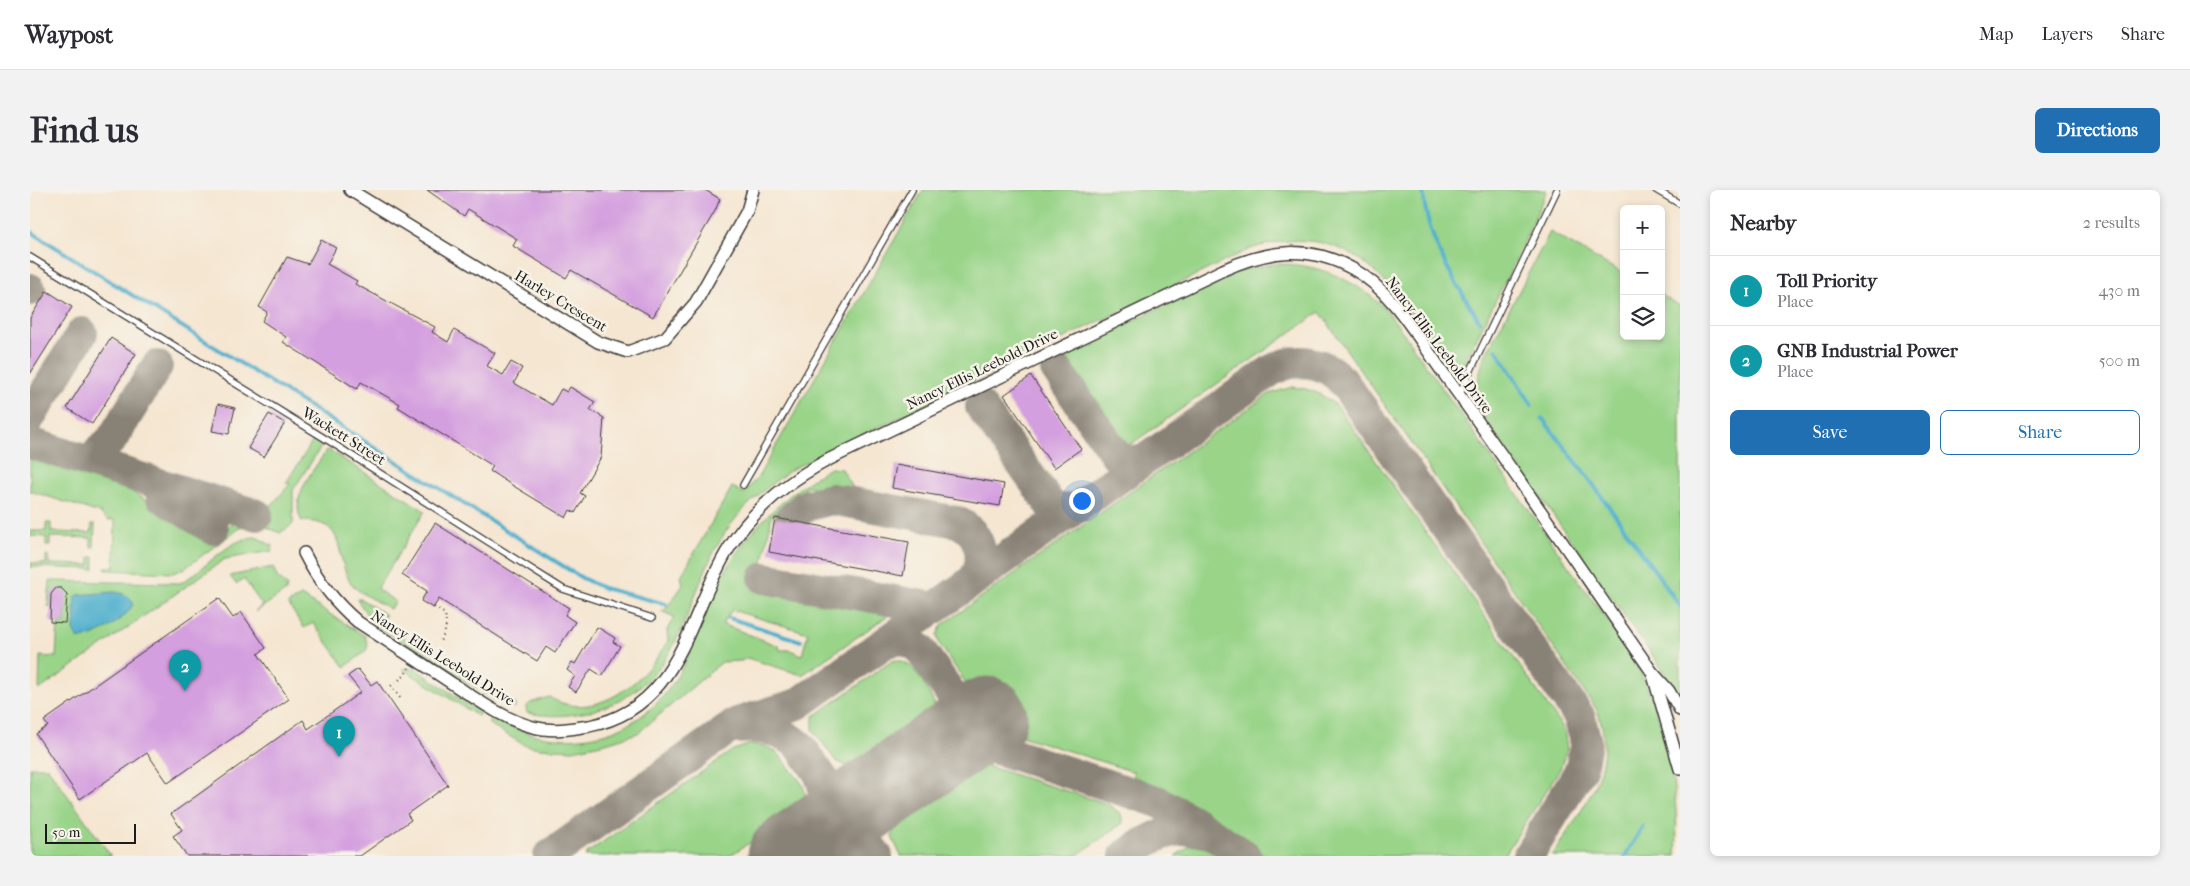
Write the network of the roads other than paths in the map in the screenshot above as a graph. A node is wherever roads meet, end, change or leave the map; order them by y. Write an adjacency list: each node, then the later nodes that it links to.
1 (350, 190): 2 (street, Harley Crescent)
2 (753, 190)
3 (912, 190): 9 (lane)
4 (1557, 190): 8 (lane)
5 (1656, 190): 6 (lane)
6 (1680, 204)
7 (30, 258): 11 (lane, Wackett Street)
8 (1459, 395): 10 (street, Nancy Ellis Leebold Drive); 12 (street, Nancy Ellis Leebold Drive)
9 (743, 485)
10 (304, 553)
11 (652, 618)
12 (1652, 672): 13 (street, Nancy Ellis Leebold Drive); 14 (street, Nancy Ellis Leebold Drive)
13 (1680, 710)
14 (1680, 769)

